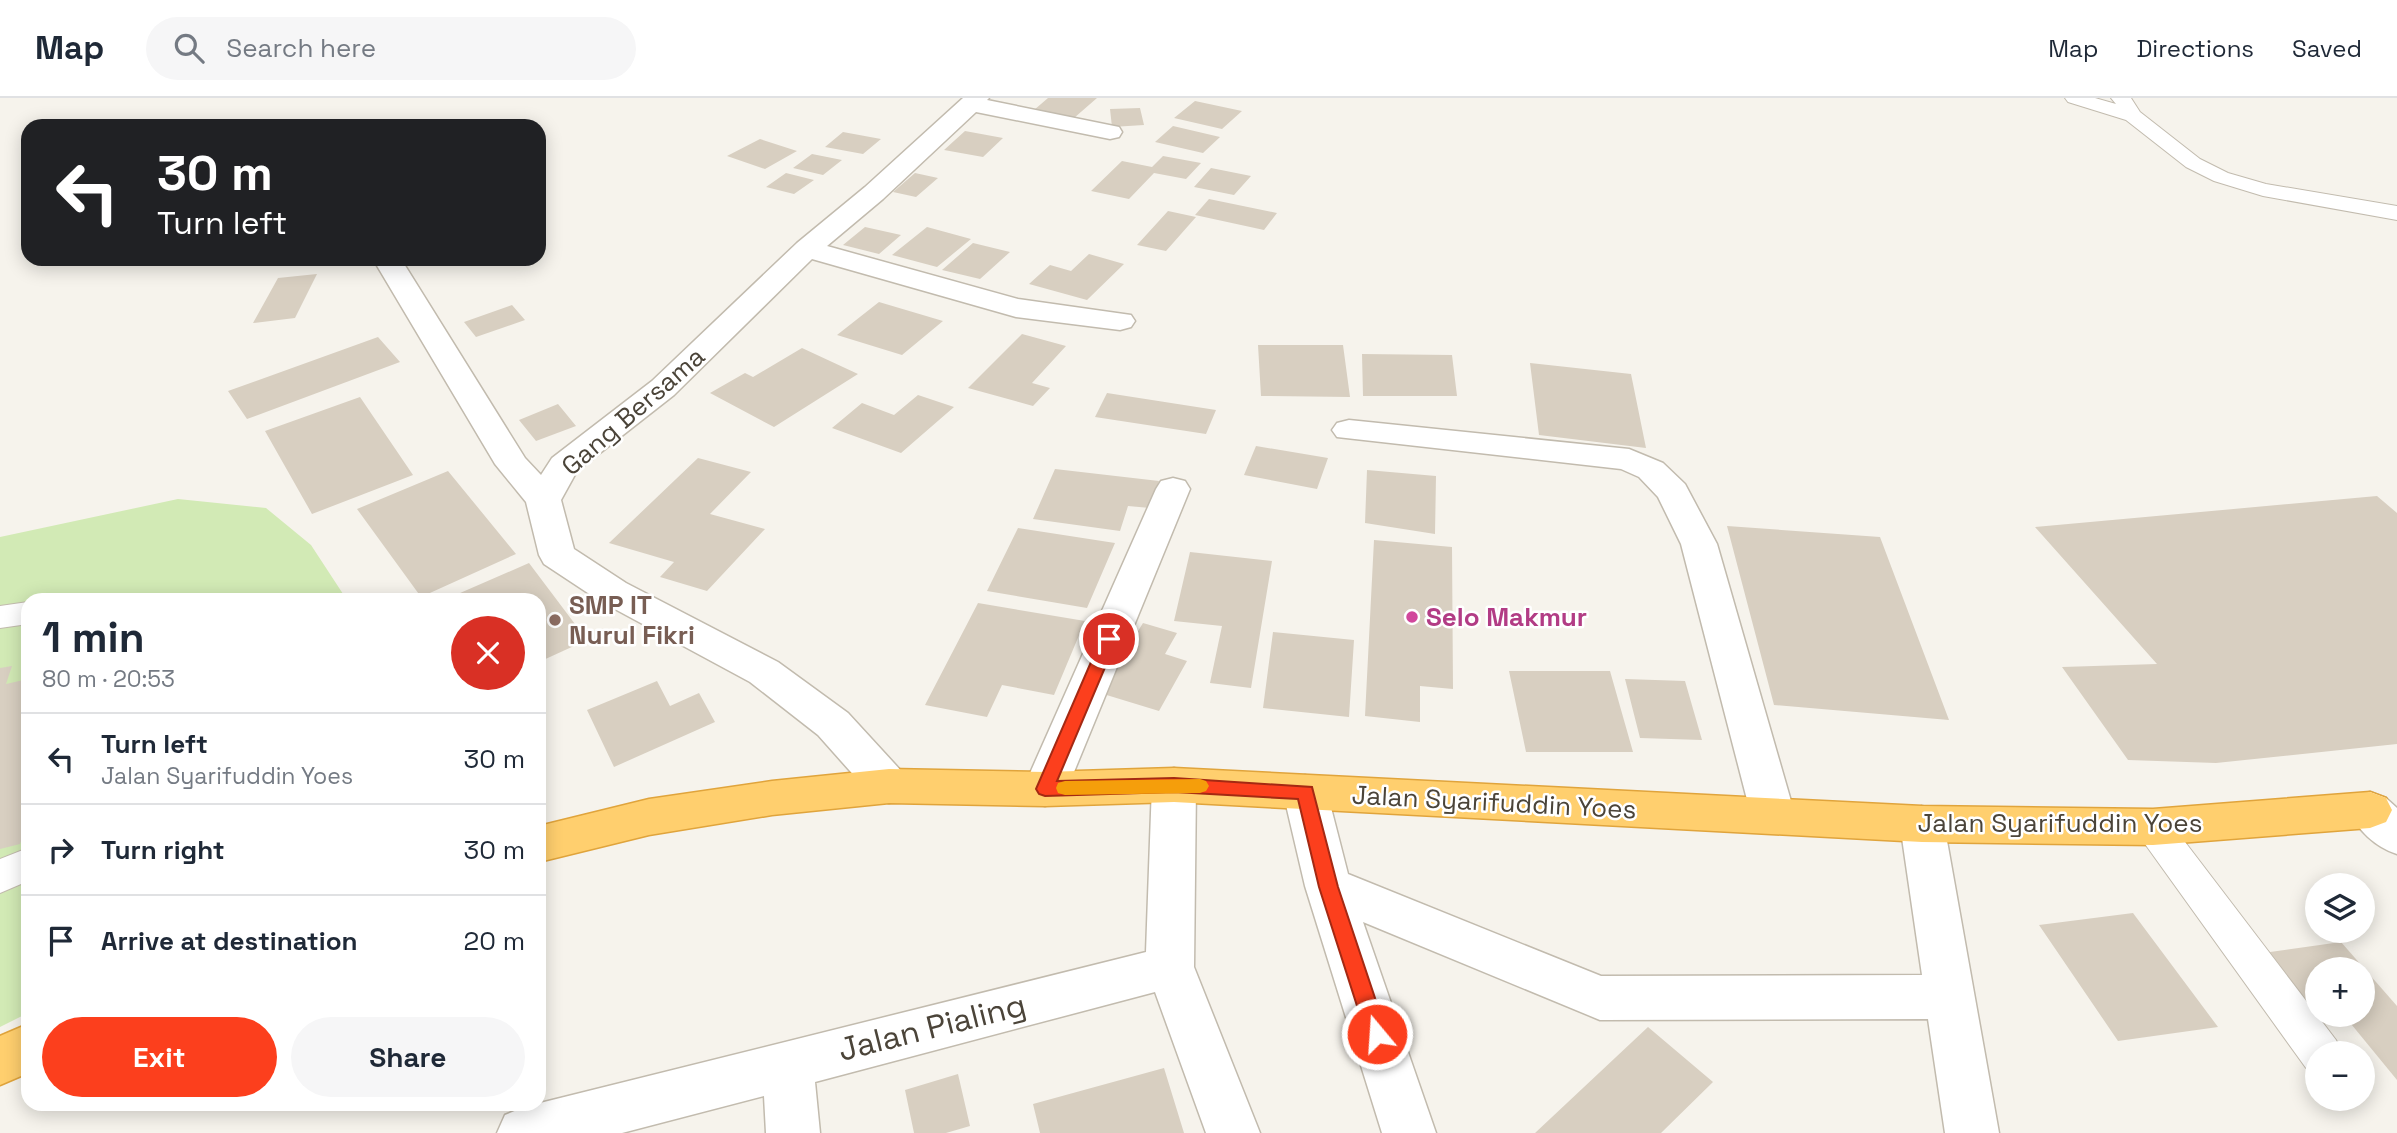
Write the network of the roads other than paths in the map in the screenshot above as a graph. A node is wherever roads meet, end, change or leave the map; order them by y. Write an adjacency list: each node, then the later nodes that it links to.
1 (2075, 98): 4 (lane)
2 (2121, 98): 4 (lane)
3 (974, 101): 5 (street); 7 (street, Gang Bersama)
4 (2133, 116): 6 (lane)
5 (1110, 132)
6 (2397, 213)
7 (807, 249): 9 (street); 12 (street, Gang Bersama)
8 (391, 266): 12 (street)
9 (1120, 321)
10 (1349, 430): 19 (street)
11 (1173, 489): 17 (street)
12 (543, 500): 16 (street, Gang Bersama)
13 (21, 614): 14 (lane)
14 (0, 617)
15 (1174, 785): 17 (highway, Jalan Syarifuddin Yoes); 18 (highway, Jalan Syarifuddin Yoes); 27 (street)
16 (889, 786): 17 (highway, Jalan Syarifuddin Yoes); 23 (highway, Jalan Syarifuddin Yoes)
17 (1045, 789)
18 (1306, 792): 19 (highway, Jalan Syarifuddin Yoes); 26 (street)
19 (1773, 816): 21 (highway, Jalan Syarifuddin Yoes)
20 (2383, 823): 22 (highway, Jalan Syarifuddin Yoes)
21 (1922, 824): 22 (highway, Jalan Syarifuddin Yoes); 28 (street)
22 (2153, 827): 29 (lane)
23 (546, 842)
24 (21, 866): 25 (lane)
25 (0, 877)
26 (1328, 887): 28 (street); 36 (street)
27 (1170, 967): 32 (street, Jalan Pialing); 35 (street)
28 (1950, 997): 37 (street)
29 (2311, 1041)
30 (21, 1051): 31 (highway)
31 (0, 1061)
32 (787, 1065): 33 (street, Jalan Pialing); 34 (street)
33 (524, 1133)
34 (793, 1133)
35 (1233, 1133)
36 (1409, 1133)
37 (1972, 1133)

